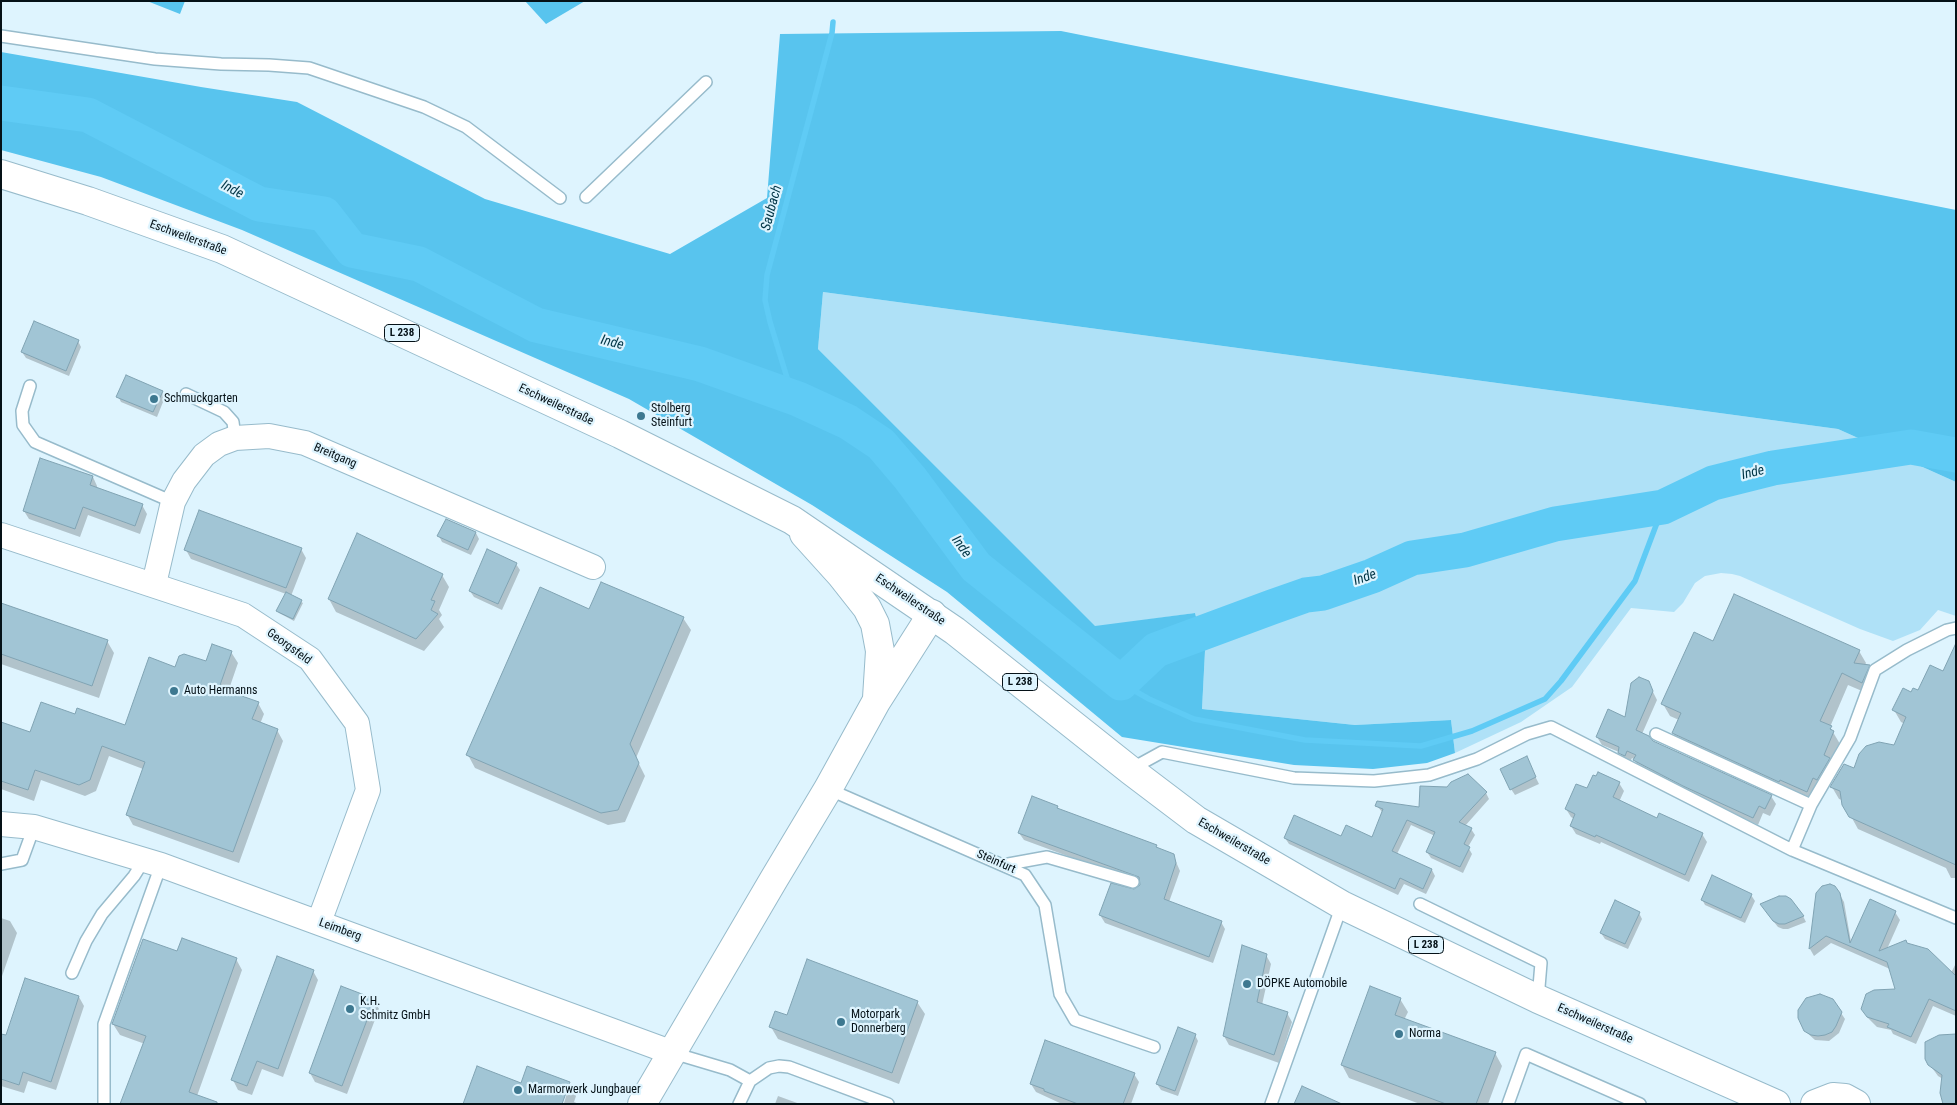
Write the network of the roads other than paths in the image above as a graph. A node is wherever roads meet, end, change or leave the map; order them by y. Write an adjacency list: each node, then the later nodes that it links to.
1 (1, 36): 5 (lane)
2 (706, 82): 4 (lane)
3 (1, 174): 10 (main road, Eschweilerstraße / L 238)
4 (586, 197)
5 (560, 198)
6 (30, 386): 9 (lane)
7 (186, 394): 8 (lane)
8 (235, 438): 9 (street, Breitgang); 12 (street, Breitgang)
9 (173, 502): 13 (street, Breitgang)
10 (792, 520): 14 (main road, Eschweilerstraße / L 238); 16 (main road)
11 (1, 535): 13 (street, Georgsfeld)
12 (592, 567)
13 (154, 584): 31 (street, Georgsfeld)
14 (932, 614): 16 (main road); 18 (main road, Eschweilerstraße / L 238)
15 (1956, 628): 20 (lane)
16 (876, 702): 19 (main road)
17 (1656, 734): 20 (lane)
18 (1130, 770): 23 (lane); 29 (main road, Eschweilerstraße / L 238)
19 (828, 789): 26 (lane, Steinfurt); 35 (main road)
20 (1811, 805): 23 (lane)
21 (1, 824): 22 (street, Leimberg)
22 (34, 827): 24 (street, Leimberg); 25 (lane)
23 (1792, 850): 30 (lane)
24 (153, 862): 31 (street, Leimberg); 32 (lane); 37 (lane)
25 (1, 864)
26 (1003, 865): 27 (lane); 34 (lane, Steinfurt)
27 (1133, 882)
28 (1420, 904): 33 (lane)
29 (1342, 905): 33 (main road, Eschweilerstraße / L 238); 41 (lane)
30 (1956, 918)
31 (319, 922): 35 (street, Leimberg)
32 (72, 973)
33 (1538, 999): 44 (main road, Eschweilerstraße / L 238)
34 (1154, 1047)
35 (673, 1053): 36 (lane); 38 (main road)
36 (750, 1081): 39 (lane); 40 (lane)
37 (104, 1104)
38 (642, 1104)
39 (739, 1104)
40 (888, 1104)
41 (1271, 1104)
42 (1508, 1104): 43 (lane)
43 (1640, 1104)
44 (1776, 1104)
45 (1815, 1104): 46 (main road)
46 (1856, 1104)

